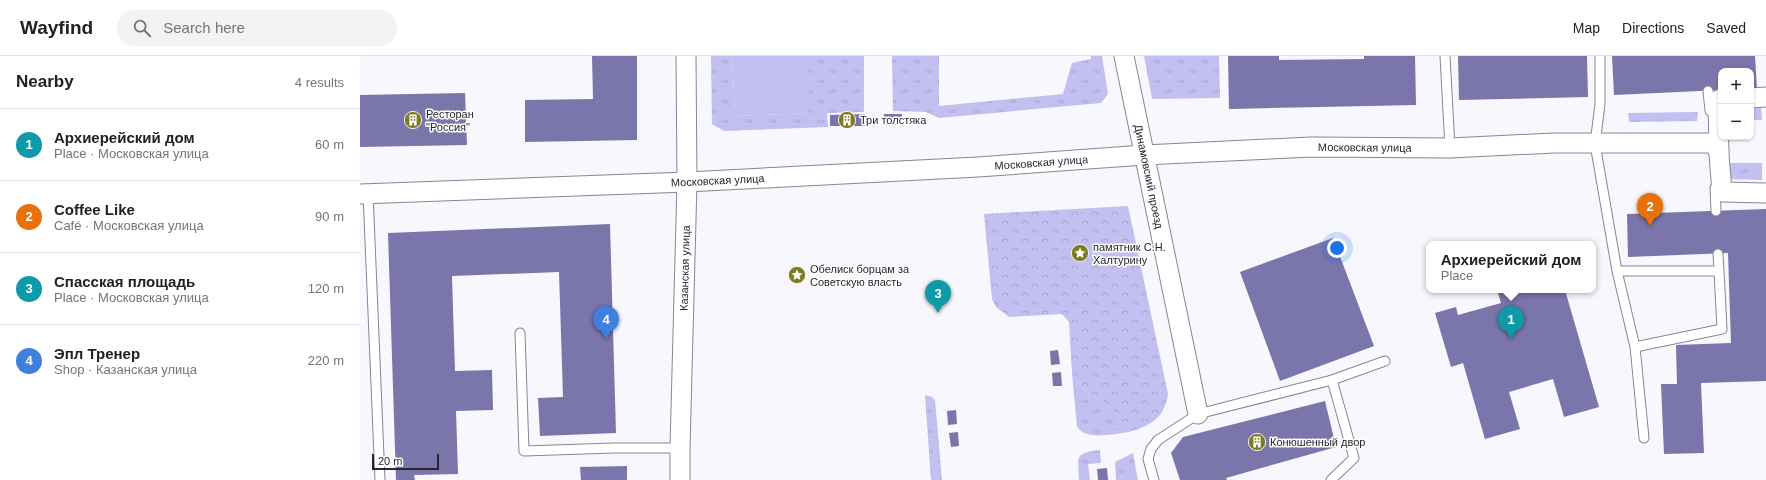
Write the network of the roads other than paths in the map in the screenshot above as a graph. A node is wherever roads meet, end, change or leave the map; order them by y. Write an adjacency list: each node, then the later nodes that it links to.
1 (686, 56): 12 (street, Казанская улица)
2 (1124, 56): 11 (street, Динамовский проезд)
3 (1445, 56): 10 (lane)
4 (1600, 56): 8 (lane)
5 (1714, 95): 9 (street)
6 (1766, 97): 7 (street)
7 (1754, 98)
8 (1595, 144): 9 (street, Московская улица); 10 (street, Московская улица); 17 (lane)
9 (1716, 147): 13 (street); 15 (lane)
10 (1450, 148): 11 (street, Московская улица)
11 (1144, 155): 12 (street, Московская улица); 23 (street, Динамовский проезд)
12 (687, 182): 14 (street, Московская улица); 25 (street, Казанская улица)
13 (1766, 193)
14 (364, 194): 26 (lane)
15 (1716, 210)
16 (1718, 254): 18 (lane)
17 (1617, 271): 18 (lane); 20 (lane)
18 (1719, 271): 20 (lane)
19 (520, 333): 25 (lane)
20 (1635, 347): 24 (lane)
21 (1385, 361): 22 (lane)
22 (1332, 380): 23 (lane); 29 (lane)
23 (1198, 414): 28 (lane)
24 (1644, 438)
25 (680, 448): 27 (street, Казанская улица)
26 (380, 480)
27 (680, 480)
28 (1154, 480)
29 (1331, 480)

